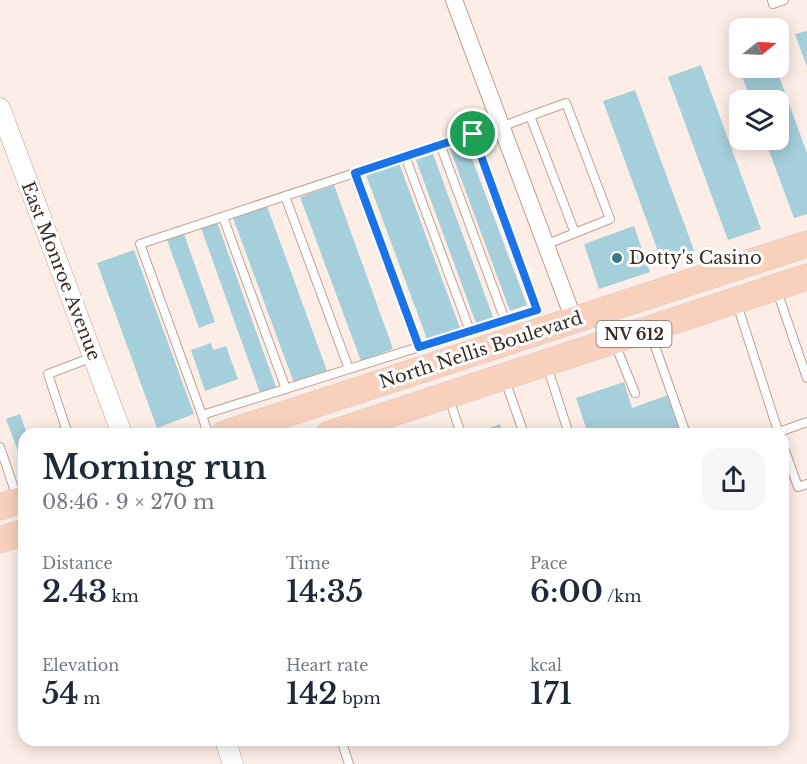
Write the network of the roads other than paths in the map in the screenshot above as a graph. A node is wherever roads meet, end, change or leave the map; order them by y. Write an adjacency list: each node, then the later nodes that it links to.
1 (454, 0): 6 (street)
2 (772, 0): 3 (lane)
3 (784, 0)
4 (0, 108): 24 (street, East Monroe Avenue)
5 (530, 116): 6 (lane); 12 (lane); 12 (lane)
6 (501, 127): 14 (street)
7 (440, 144): 8 (lane); 18 (lane); 18 (lane)
8 (405, 156): 9 (lane); 21 (lane)
9 (355, 173): 10 (lane); 23 (lane)
10 (285, 196): 11 (lane); 26 (lane)
11 (223, 217): 29 (lane); 32 (lane)
12 (575, 233): 14 (lane)
13 (807, 244): 19 (main road, North Nellis Boulevard / NV 612)
14 (545, 245): 19 (street)
15 (807, 278): 16 (main road, North Nellis Boulevard / NV 612)
16 (776, 287): 17 (main road, North Nellis Boulevard / NV 612); 28 (lane)
17 (736, 301): 20 (main road, North Nellis Boulevard / NV 612); 43 (lane)
18 (505, 320): 21 (lane)
19 (573, 320): 30 (main road); 37 (main road, North Nellis Boulevard / NV 612)
20 (649, 329): 22 (main road, North Nellis Boulevard / NV 612); 42 (lane)
21 (470, 331): 23 (lane)
22 (613, 341): 25 (main road, North Nellis Boulevard / NV 612); 31 (lane)
23 (419, 347): 26 (lane)
24 (93, 357): 34 (lane); 35 (street, East Monroe Avenue)
25 (546, 363): 27 (main road, North Nellis Boulevard / NV 612); 41 (lane)
26 (349, 369): 29 (lane)
27 (504, 376): 30 (main road, North Nellis Boulevard / NV 612); 40 (lane)
28 (807, 378)
29 (286, 389): 32 (lane)
30 (454, 393): 38 (main road, North Nellis Boulevard / NV 612); 39 (lane)
31 (634, 393)
32 (202, 415): 36 (lane)
33 (807, 422): 44 (lane)
34 (63, 428)
35 (120, 428)
36 (206, 428)
37 (242, 428)
38 (347, 428)
39 (460, 428)
40 (522, 428)
41 (567, 428)
42 (684, 428)
43 (777, 428)
44 (789, 429)
45 (0, 447): 48 (lane)
46 (789, 462): 47 (lane)
47 (807, 484)
48 (14, 502)
49 (18, 534): 50 (main road)
50 (0, 540)
51 (227, 746): 53 (street)
52 (343, 746): 54 (lane)
53 (233, 764)
54 (349, 764)

